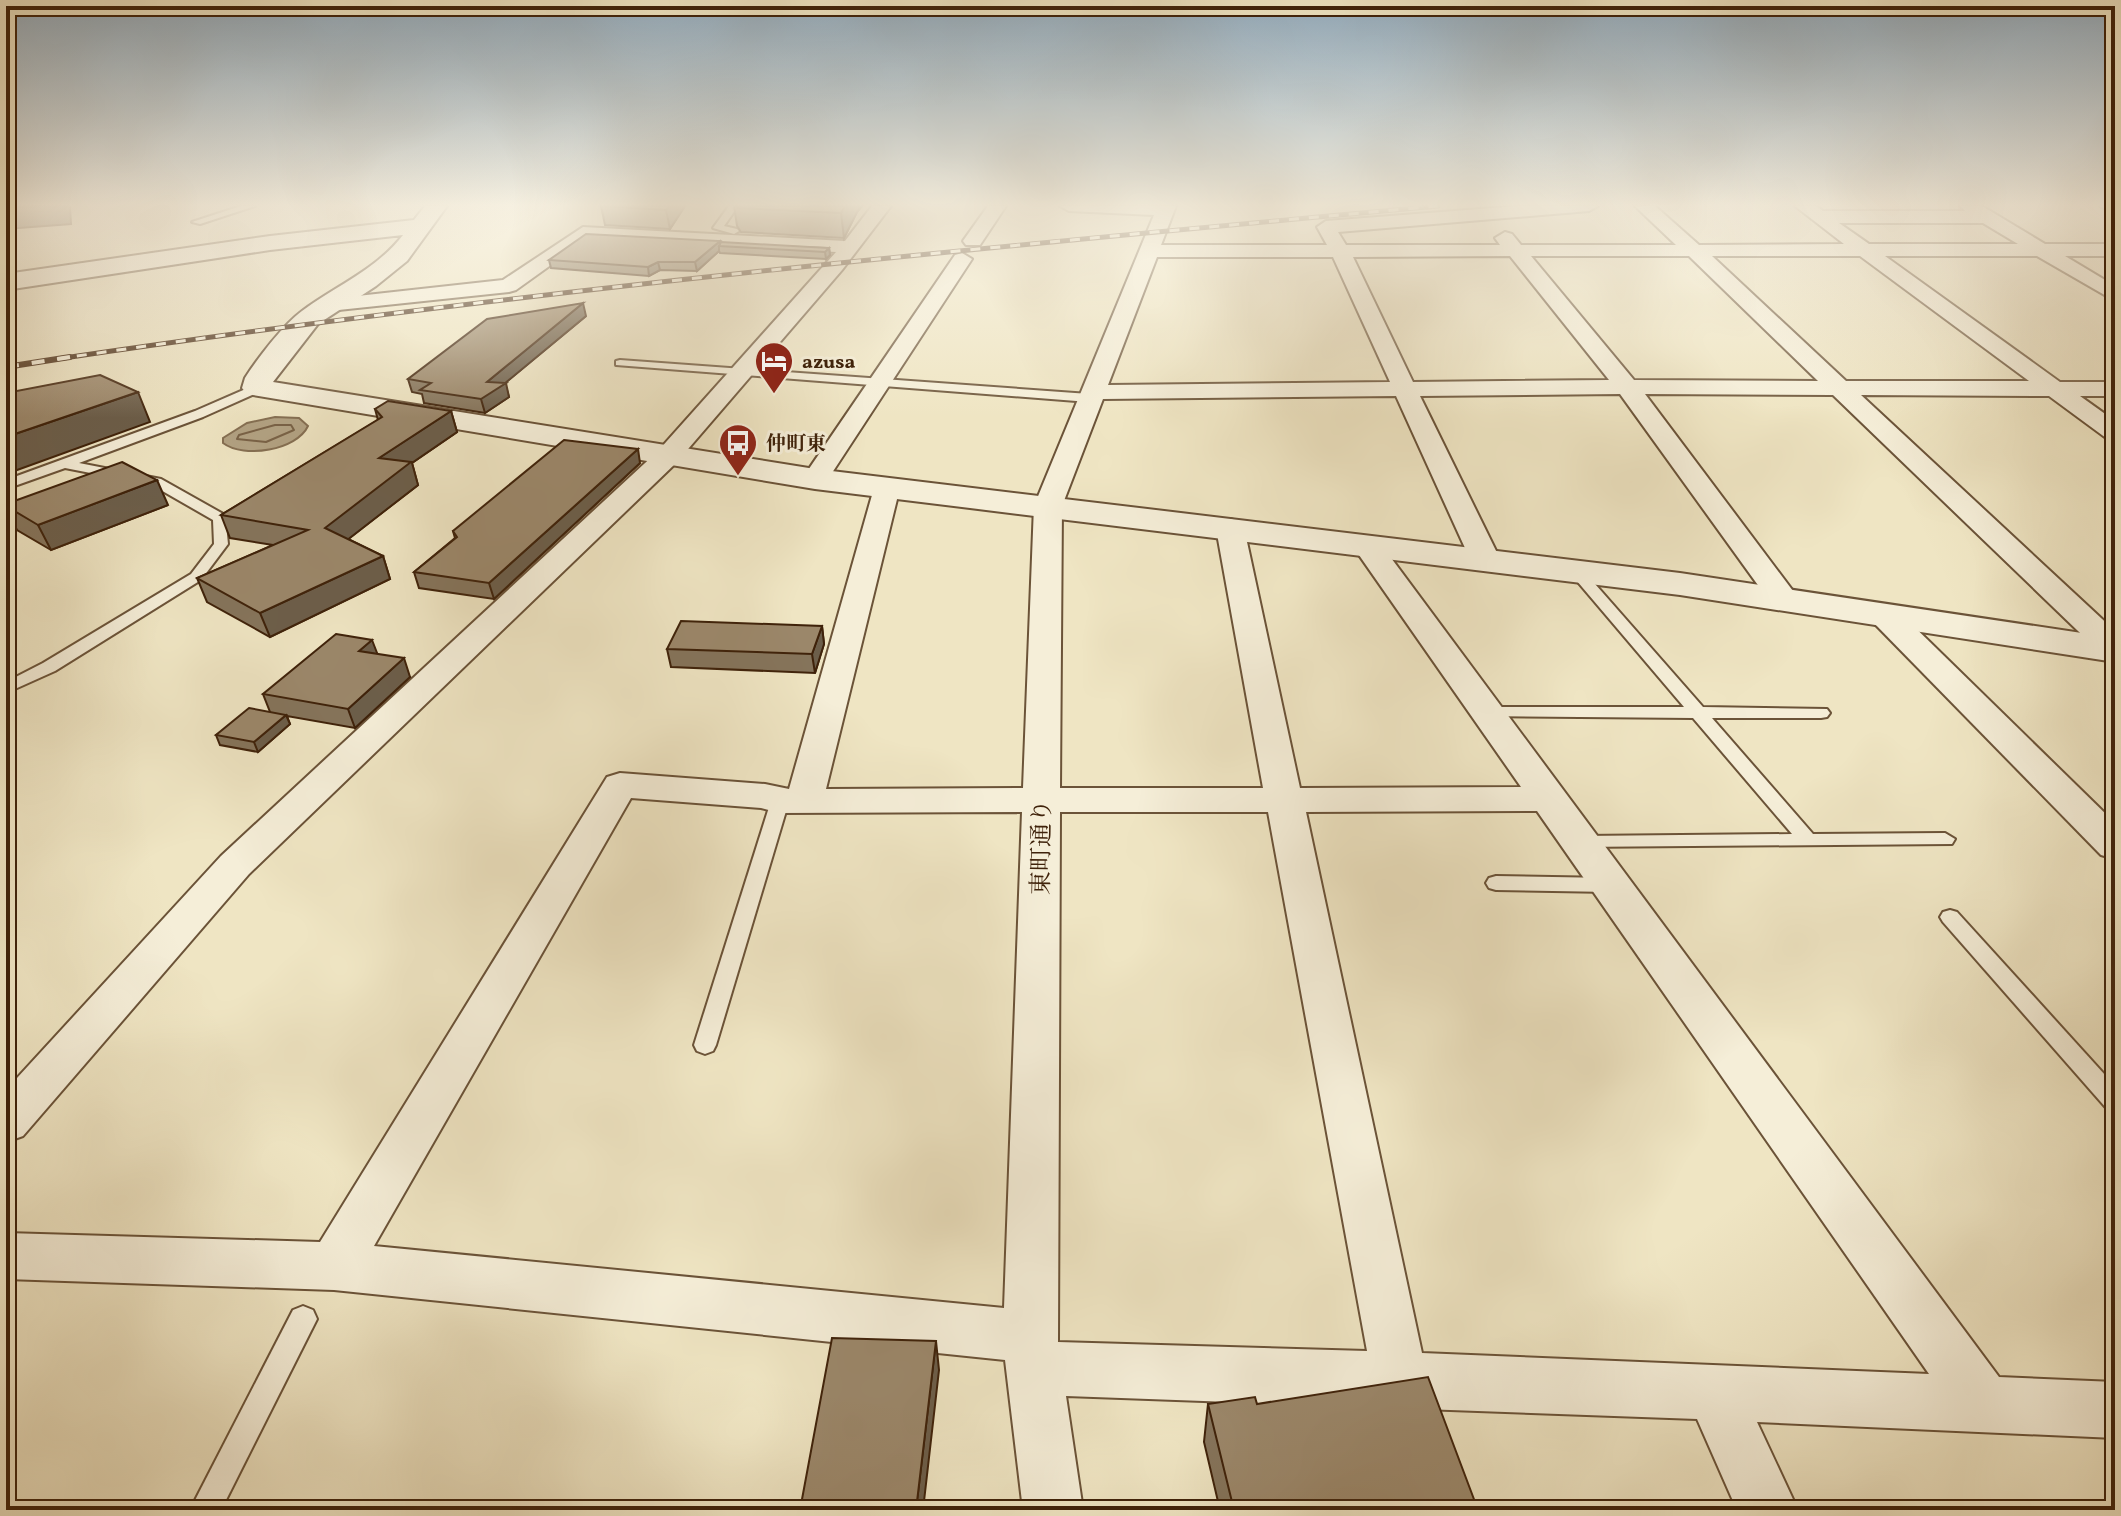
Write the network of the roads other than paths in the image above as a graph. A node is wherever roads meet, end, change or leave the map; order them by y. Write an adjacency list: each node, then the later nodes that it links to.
1 (41, 277): 12 (street)
2 (371, 277): 14 (street)
3 (522, 277): 14 (street)
4 (824, 277): 16 (street)
5 (951, 277): 17 (street)
6 (1138, 277): 24 (street, 東町通り)
7 (1352, 277): 23 (street)
8 (1536, 277): 18 (street)
9 (1722, 277): 22 (street)
10 (1899, 277): 20 (street)
11 (2085, 277): 13 (street)
12 (6, 282)
13 (2115, 295)
14 (329, 305): 19 (street)
15 (620, 363): 16 (lane)
16 (742, 372): 17 (lane); 26 (street)
17 (881, 383): 24 (lane); 28 (street)
18 (1627, 387): 22 (street); 23 (street); 36 (street)
19 (257, 388): 26 (street); 27 (lane)
20 (2056, 389): 21 (street); 22 (street); 25 (street)
21 (2115, 389)
22 (1840, 390): 38 (street)
23 (1405, 391): 24 (street); 34 (street)
24 (1090, 395): 31 (street, 東町通り)
25 (2115, 433)
26 (667, 457): 28 (street); 56 (street)
27 (65, 464): 29 (lane); 39 (lane)
28 (815, 479): 30 (street)
29 (6, 485)
30 (886, 487): 31 (street); 44 (street)
31 (1048, 506): 32 (street); 46 (street, 東町通り)
32 (1230, 528): 33 (street); 45 (street)
33 (1367, 545): 34 (street); 40 (street)
34 (1485, 559): 35 (street)
35 (1576, 571): 36 (street); 41 (lane)
36 (1784, 599): 37 (street)
37 (1883, 614): 38 (street); 50 (street)
38 (2108, 652)
39 (6, 688)
40 (1487, 712): 41 (lane); 43 (street)
41 (1698, 712): 42 (lane); 47 (lane)
42 (1821, 713)
43 (1551, 799): 45 (street); 49 (street)
44 (792, 801): 46 (street); 54 (lane); 58 (street)
45 (1284, 801): 46 (street); 61 (street)
46 (1042, 802): 60 (street, 東町通り)
47 (1807, 839): 48 (lane); 49 (lane)
48 (1945, 839)
49 (1582, 842): 52 (street)
50 (2115, 846)
51 (1496, 883): 52 (lane)
52 (1610, 885): 63 (street)
53 (1950, 917): 55 (lane)
54 (705, 1045)
55 (2115, 1102)
56 (6, 1122)
57 (6, 1256): 58 (street)
58 (334, 1266): 60 (street)
59 (303, 1319): 65 (lane)
60 (1031, 1352): 61 (street); 66 (street, 東町通り)
61 (1400, 1379): 62 (street)
62 (1713, 1391): 63 (street); 67 (street)
63 (1984, 1404): 64 (street)
64 (2115, 1410)
65 (205, 1510)
66 (1053, 1510)
67 (1768, 1510)

